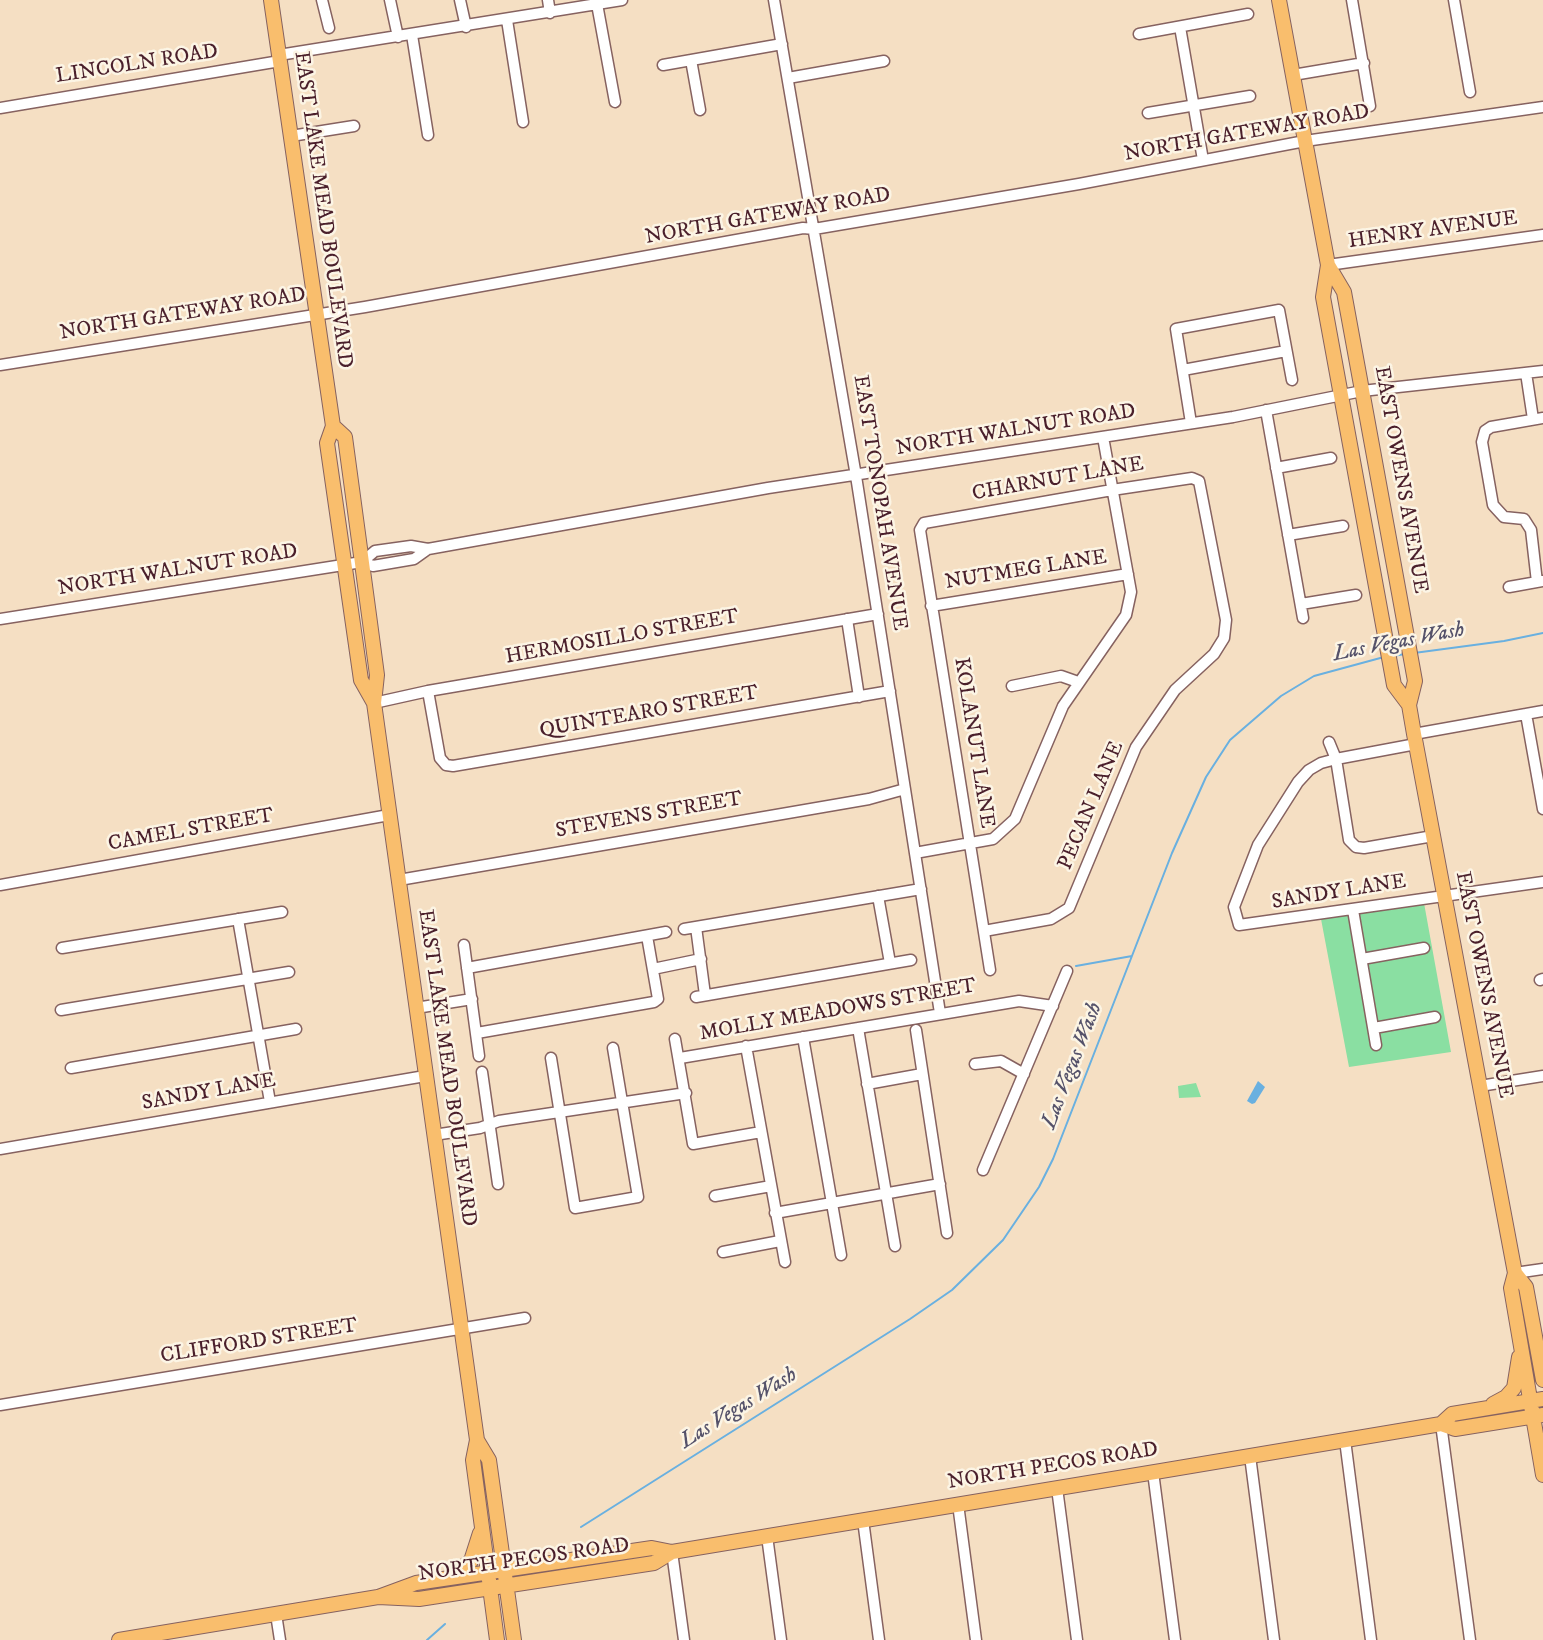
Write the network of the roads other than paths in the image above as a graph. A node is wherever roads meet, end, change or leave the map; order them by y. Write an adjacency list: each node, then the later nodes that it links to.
1 (271, 0): 22 (main road, EAST LAKE MEAD BOULEVARD)
2 (322, 0): 17 (street)
3 (390, 0): 20 (street)
4 (460, 0): 15 (street)
5 (548, 0): 12 (street)
6 (622, 0): 11 (street, LINCOLN ROAD)
7 (774, 0): 21 (street, EAST TONOPAH AVENUE)
8 (1280, 0): 27 (main road, EAST OWENS AVENUE)
9 (1352, 0): 25 (street)
10 (1454, 0): 29 (street)
11 (597, 4): 12 (street, LINCOLN ROAD); 31 (street)
12 (550, 13): 14 (street, LINCOLN ROAD)
13 (1248, 14): 16 (street)
14 (507, 20): 15 (street, LINCOLN ROAD); 38 (street)
15 (466, 27): 19 (street, LINCOLN ROAD)
16 (1180, 27): 18 (street); 32 (street)
17 (329, 28)
18 (1139, 34)
19 (412, 35): 20 (street, LINCOLN ROAD); 40 (street)
20 (398, 37): 22 (street, LINCOLN ROAD)
21 (782, 44): 23 (street); 28 (street, EAST TONOPAH AVENUE)
22 (279, 58): 35 (street, LINCOLN ROAD); 41 (main road, EAST LAKE MEAD BOULEVARD)
23 (691, 60): 26 (street); 36 (street)
24 (884, 61): 28 (street)
25 (1364, 63): 27 (street); 33 (street)
26 (663, 64)
27 (1293, 75): 42 (main road, EAST OWENS AVENUE)
28 (788, 78): 44 (street, EAST TONOPAH AVENUE)
29 (1470, 92)
30 (1250, 96): 32 (street)
31 (615, 102)
32 (1193, 106): 37 (street); 43 (street)
33 (1370, 106)
34 (1543, 107): 42 (street, NORTH GATEWAY ROAD)
35 (0, 108)
36 (699, 110)
37 (1148, 113)
38 (523, 122)
39 (354, 126): 41 (street)
40 (428, 135)
41 (291, 136): 47 (main road, EAST LAKE MEAD BOULEVARD)
42 (1305, 141): 43 (street, NORTH GATEWAY ROAD); 46 (main road, EAST OWENS AVENUE)
43 (1203, 160): 44 (street, NORTH GATEWAY ROAD)
44 (814, 229): 47 (street, NORTH GATEWAY ROAD); 63 (street, EAST TONOPAH AVENUE)
45 (1543, 235): 46 (street, HENRY AVENUE)
46 (1328, 265): 54 (main road, EAST OWENS AVENUE); 55 (main road, EAST OWENS AVENUE)
47 (316, 313): 49 (street, NORTH GATEWAY ROAD); 59 (main road, EAST LAKE MEAD BOULEVARD)
48 (1286, 351): 50 (street); 50 (street); 53 (street)
49 (0, 365)
50 (1183, 370): 58 (street)
51 (1543, 370): 52 (street, NORTH WALNUT ROAD)
52 (1526, 374): 54 (street, NORTH WALNUT ROAD); 57 (street)
53 (1292, 381)
54 (1362, 391): 55 (street, NORTH WALNUT ROAD); 87 (main road, EAST OWENS AVENUE)
55 (1341, 395): 56 (street, NORTH WALNUT ROAD); 87 (main road, EAST OWENS AVENUE)
56 (1266, 410): 58 (street, NORTH WALNUT ROAD); 62 (street)
57 (1538, 418): 72 (street)
58 (1191, 423): 60 (street, NORTH WALNUT ROAD)
59 (333, 426): 69 (main road, EAST LAKE MEAD BOULEVARD); 70 (main road, EAST LAKE MEAD BOULEVARD)
60 (1103, 437): 63 (street, NORTH WALNUT ROAD); 65 (street)
61 (1331, 458): 62 (street)
62 (1276, 468): 68 (street)
63 (856, 476): 69 (street, NORTH WALNUT ROAD); 77 (street, EAST TONOPAH AVENUE)
64 (1199, 481): 65 (street, CHARNUT LANE); 110 (street, PECAN LANE)
65 (1112, 490): 66 (street, CHARNUT LANE); 71 (street)
66 (924, 523): 76 (street, KOLANUT LANE)
67 (1342, 526): 68 (street)
68 (1288, 535): 75 (street)
69 (362, 562): 70 (street, NORTH WALNUT ROAD); 86 (main road, EAST LAKE MEAD BOULEVARD)
70 (345, 566): 79 (street, NORTH WALNUT ROAD); 86 (main road, EAST LAKE MEAD BOULEVARD)
71 (1128, 574): 76 (street, NUTMEG LANE); 81 (street)
72 (1540, 581): 73 (street)
73 (1509, 587)
74 (1356, 595): 75 (street)
75 (1300, 604): 78 (street)
76 (931, 606): 97 (street, KOLANUT LANE)
77 (878, 614): 80 (street, HERMOSILLO STREET); 84 (street, EAST TONOPAH AVENUE)
78 (1303, 618)
79 (0, 619)
80 (847, 620): 83 (street, HERMOSILLO STREET); 85 (street)
81 (1078, 682): 82 (street); 97 (street)
82 (1012, 686)
83 (428, 691): 85 (street, QUINTEARO STREET); 86 (street, HERMOSILLO STREET)
84 (890, 692): 85 (street, QUINTEARO STREET); 93 (street, EAST TONOPAH AVENUE)
85 (859, 696)
86 (374, 703): 95 (main road, EAST LAKE MEAD BOULEVARD)
87 (1409, 705): 90 (main road, EAST OWENS AVENUE)
88 (1543, 711): 89 (street)
89 (1526, 714): 90 (street); 94 (street)
90 (1415, 739): 92 (street); 96 (main road, EAST OWENS AVENUE)
91 (1329, 742): 92 (street)
92 (1336, 759): 96 (street); 105 (street, SANDY LANE)
93 (905, 789): 98 (street, EAST TONOPAH AVENUE); 99 (street, STEVENS STREET)
94 (1543, 809)
95 (389, 816): 99 (main road, EAST LAKE MEAD BOULEVARD); 101 (street, CAMEL STREET)
96 (1433, 836): 104 (main road, EAST OWENS AVENUE)
97 (970, 843): 98 (street); 110 (street, KOLANUT LANE)
98 (915, 853): 102 (street, EAST TONOPAH AVENUE)
99 (399, 880): 128 (main road, EAST LAKE MEAD BOULEVARD)
100 (1543, 882): 104 (street, SANDY LANE)
101 (0, 885)
102 (921, 889): 103 (street); 130 (street, EAST TONOPAH AVENUE)
103 (878, 896): 108 (street); 119 (street)
104 (1444, 896): 105 (street, SANDY LANE); 154 (main road, EAST OWENS AVENUE)
105 (1353, 910): 117 (street)
106 (282, 912): 107 (street)
107 (238, 919): 114 (street); 125 (street)
108 (696, 927): 109 (street); 116 (street)
109 (684, 929)
110 (984, 931): 122 (street, KOLANUT LANE)
111 (666, 932): 112 (street)
112 (647, 936): 120 (street); 121 (street)
113 (464, 945): 120 (street)
114 (62, 948)
115 (1424, 948): 117 (street)
116 (701, 959): 119 (street); 121 (street)
117 (1362, 959): 133 (street)
118 (911, 960): 119 (street)
119 (890, 963)
120 (468, 968): 126 (street)
121 (653, 969): 136 (street)
122 (990, 970)
123 (1067, 971): 127 (street)
124 (289, 972): 125 (street)
125 (250, 978): 129 (street); 137 (street)
126 (472, 999): 128 (street); 136 (street)
127 (1053, 1006): 130 (street, MOLLY MEADOWS STREET); 150 (street)
128 (416, 1008): 151 (main road, EAST LAKE MEAD BOULEVARD)
129 (61, 1010)
130 (940, 1013): 132 (street, MOLLY MEADOWS STREET)
131 (1435, 1017): 133 (street)
132 (858, 1028): 138 (street, MOLLY MEADOWS STREET); 153 (street)
133 (1374, 1028): 140 (street)
134 (296, 1029): 137 (street)
135 (916, 1030): 149 (street)
136 (477, 1033): 143 (street)
137 (259, 1036): 147 (street); 156 (street)
138 (803, 1037): 141 (street, MOLLY MEADOWS STREET); 169 (street)
139 (675, 1039): 145 (street)
140 (1376, 1045)
141 (746, 1046): 145 (street, MOLLY MEADOWS STREET); 160 (street)
142 (613, 1048): 157 (street)
143 (479, 1056)
144 (551, 1058): 158 (street)
145 (680, 1058): 155 (street, MOLLY MEADOWS STREET)
146 (975, 1064): 150 (street)
147 (71, 1068)
148 (482, 1072): 159 (street)
149 (922, 1074): 153 (street); 165 (street)
150 (1024, 1074): 163 (street)
151 (425, 1076): 156 (street, SANDY LANE); 161 (main road, EAST LAKE MEAD BOULEVARD)
152 (1543, 1076): 154 (street)
153 (867, 1084): 167 (street)
154 (1480, 1086): 178 (main road, EAST OWENS AVENUE)
155 (686, 1093): 157 (street); 160 (street, MOLLY MEADOWS STREET)
156 (270, 1102): 162 (street, SANDY LANE)
157 (622, 1102): 158 (street); 158 (street)
158 (559, 1113): 159 (street)
159 (489, 1126): 161 (street); 164 (street)
160 (761, 1132): 166 (street)
161 (434, 1135): 180 (main road, EAST LAKE MEAD BOULEVARD)
162 (0, 1149)
163 (983, 1170)
164 (498, 1184)
165 (940, 1184): 167 (street); 171 (street)
166 (771, 1186): 168 (street); 170 (street)
167 (885, 1193): 169 (street); 173 (street)
168 (716, 1196)
169 (832, 1203): 170 (street); 175 (street)
170 (775, 1213): 172 (street)
171 (947, 1233)
172 (780, 1241): 174 (street); 176 (street)
173 (895, 1246)
174 (723, 1252)
175 (841, 1255)
176 (785, 1262)
177 (1543, 1269): 178 (street)
178 (1515, 1273): 181 (main road, EAST OWENS AVENUE); 182 (main road, EAST OWENS AVENUE)
179 (525, 1318): 180 (street, CLIFFORD STREET)
180 (461, 1329): 184 (street, CLIFFORD STREET); 188 (main road, EAST LAKE MEAD BOULEVARD)
181 (1521, 1341): 183 (main road, EAST OWENS AVENUE); 185 (main road)
182 (1543, 1380)
183 (1537, 1400): 185 (main road, NORTH PECOS ROAD); 186 (main road, EAST OWENS AVENUE)
184 (0, 1405)
185 (1480, 1410): 187 (main road, NORTH PECOS ROAD)
186 (1539, 1416): 187 (main road, NORTH PECOS ROAD); 192 (main road, EAST OWENS AVENUE)
187 (1441, 1424): 189 (main road, NORTH PECOS ROAD); 219 (street)
188 (477, 1440): 196 (main road, EAST LAKE MEAD BOULEVARD); 199 (main road, EAST LAKE MEAD BOULEVARD)
189 (1345, 1440): 190 (main road, NORTH PECOS ROAD); 218 (street)
190 (1250, 1456): 191 (main road, NORTH PECOS ROAD); 217 (street)
191 (1153, 1472): 193 (main road, NORTH PECOS ROAD); 216 (street)
192 (1543, 1475)
193 (1058, 1488): 194 (main road, NORTH PECOS ROAD); 215 (street)
194 (958, 1504): 195 (main road, NORTH PECOS ROAD); 214 (street)
195 (863, 1520): 197 (main road, NORTH PECOS ROAD); 213 (street)
196 (482, 1525): 200 (main road, EAST LAKE MEAD BOULEVARD); 201 (main road)
197 (767, 1536): 198 (main road, NORTH PECOS ROAD); 212 (street)
198 (672, 1552): 199 (main road, NORTH PECOS ROAD); 202 (main road, NORTH PECOS ROAD); 211 (street)
199 (504, 1570): 200 (main road, NORTH PECOS ROAD); 202 (main road, EAST LAKE MEAD BOULEVARD)
200 (488, 1572): 201 (main road, NORTH PECOS ROAD); 203 (main road, EAST LAKE MEAD BOULEVARD)
201 (444, 1579): 204 (main road, NORTH PECOS ROAD)
202 (506, 1586): 203 (main road, NORTH PECOS ROAD); 210 (main road, EAST LAKE MEAD BOULEVARD)
203 (490, 1588): 204 (main road, NORTH PECOS ROAD); 209 (main road, EAST LAKE MEAD BOULEVARD)
204 (378, 1597): 205 (main road, NORTH PECOS ROAD)
205 (276, 1614): 206 (main road, NORTH PECOS ROAD); 208 (street)
206 (179, 1635): 207 (main road, NORTH PECOS ROAD)
207 (119, 1640)
208 (280, 1640)
209 (497, 1640)
210 (514, 1640)
211 (684, 1640)
212 (781, 1640)
213 (879, 1640)
214 (976, 1640)
215 (1077, 1640)
216 (1175, 1640)
217 (1274, 1640)
218 (1371, 1640)
219 (1470, 1640)

